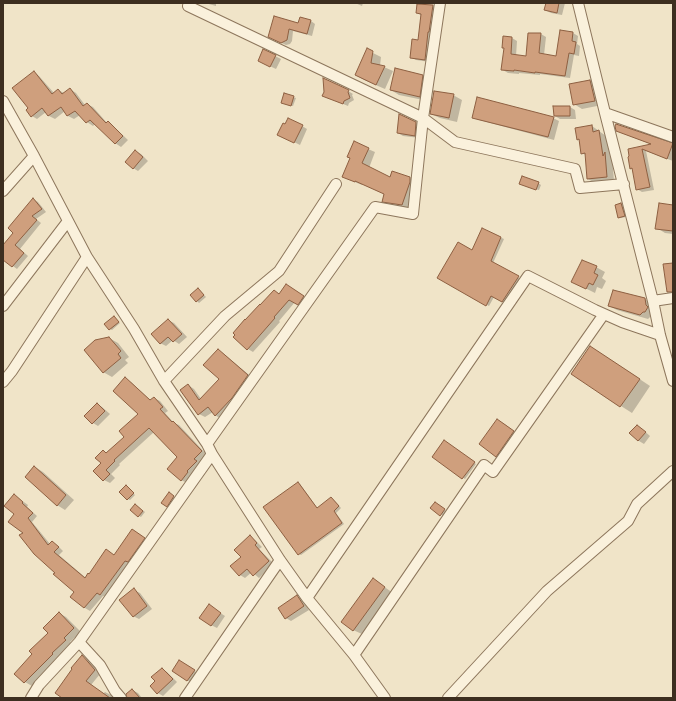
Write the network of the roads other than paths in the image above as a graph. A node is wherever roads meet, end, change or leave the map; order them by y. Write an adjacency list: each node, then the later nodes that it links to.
1 (440, 3): 6 (street)
2 (578, 3): 5 (street)
3 (188, 6): 6 (street)
4 (3, 101): 8 (street)
5 (605, 113): 7 (street); 10 (street)
6 (423, 118): 10 (street); 22 (street)
7 (673, 137)
8 (34, 156): 11 (street); 12 (street)
9 (336, 184): 19 (street)
10 (624, 184): 15 (street)
11 (3, 190)
12 (68, 221): 13 (street); 16 (street)
13 (87, 257): 19 (street); 21 (street)
14 (673, 298): 15 (street)
15 (653, 301): 18 (street)
16 (3, 306)
17 (604, 314): 18 (street); 26 (street); 28 (street)
18 (660, 335): 20 (street)
19 (164, 381): 22 (street)
20 (673, 381)
21 (3, 382)
22 (207, 444): 23 (street)
23 (212, 454): 25 (street); 27 (street)
24 (673, 471): 33 (street)
25 (280, 560): 26 (street); 31 (street)
26 (307, 598): 28 (street)
27 (79, 642): 29 (street); 30 (street)
28 (354, 655): 32 (street)
29 (31, 698)
30 (121, 698)
31 (185, 698)
32 (385, 698)
33 (448, 698)

